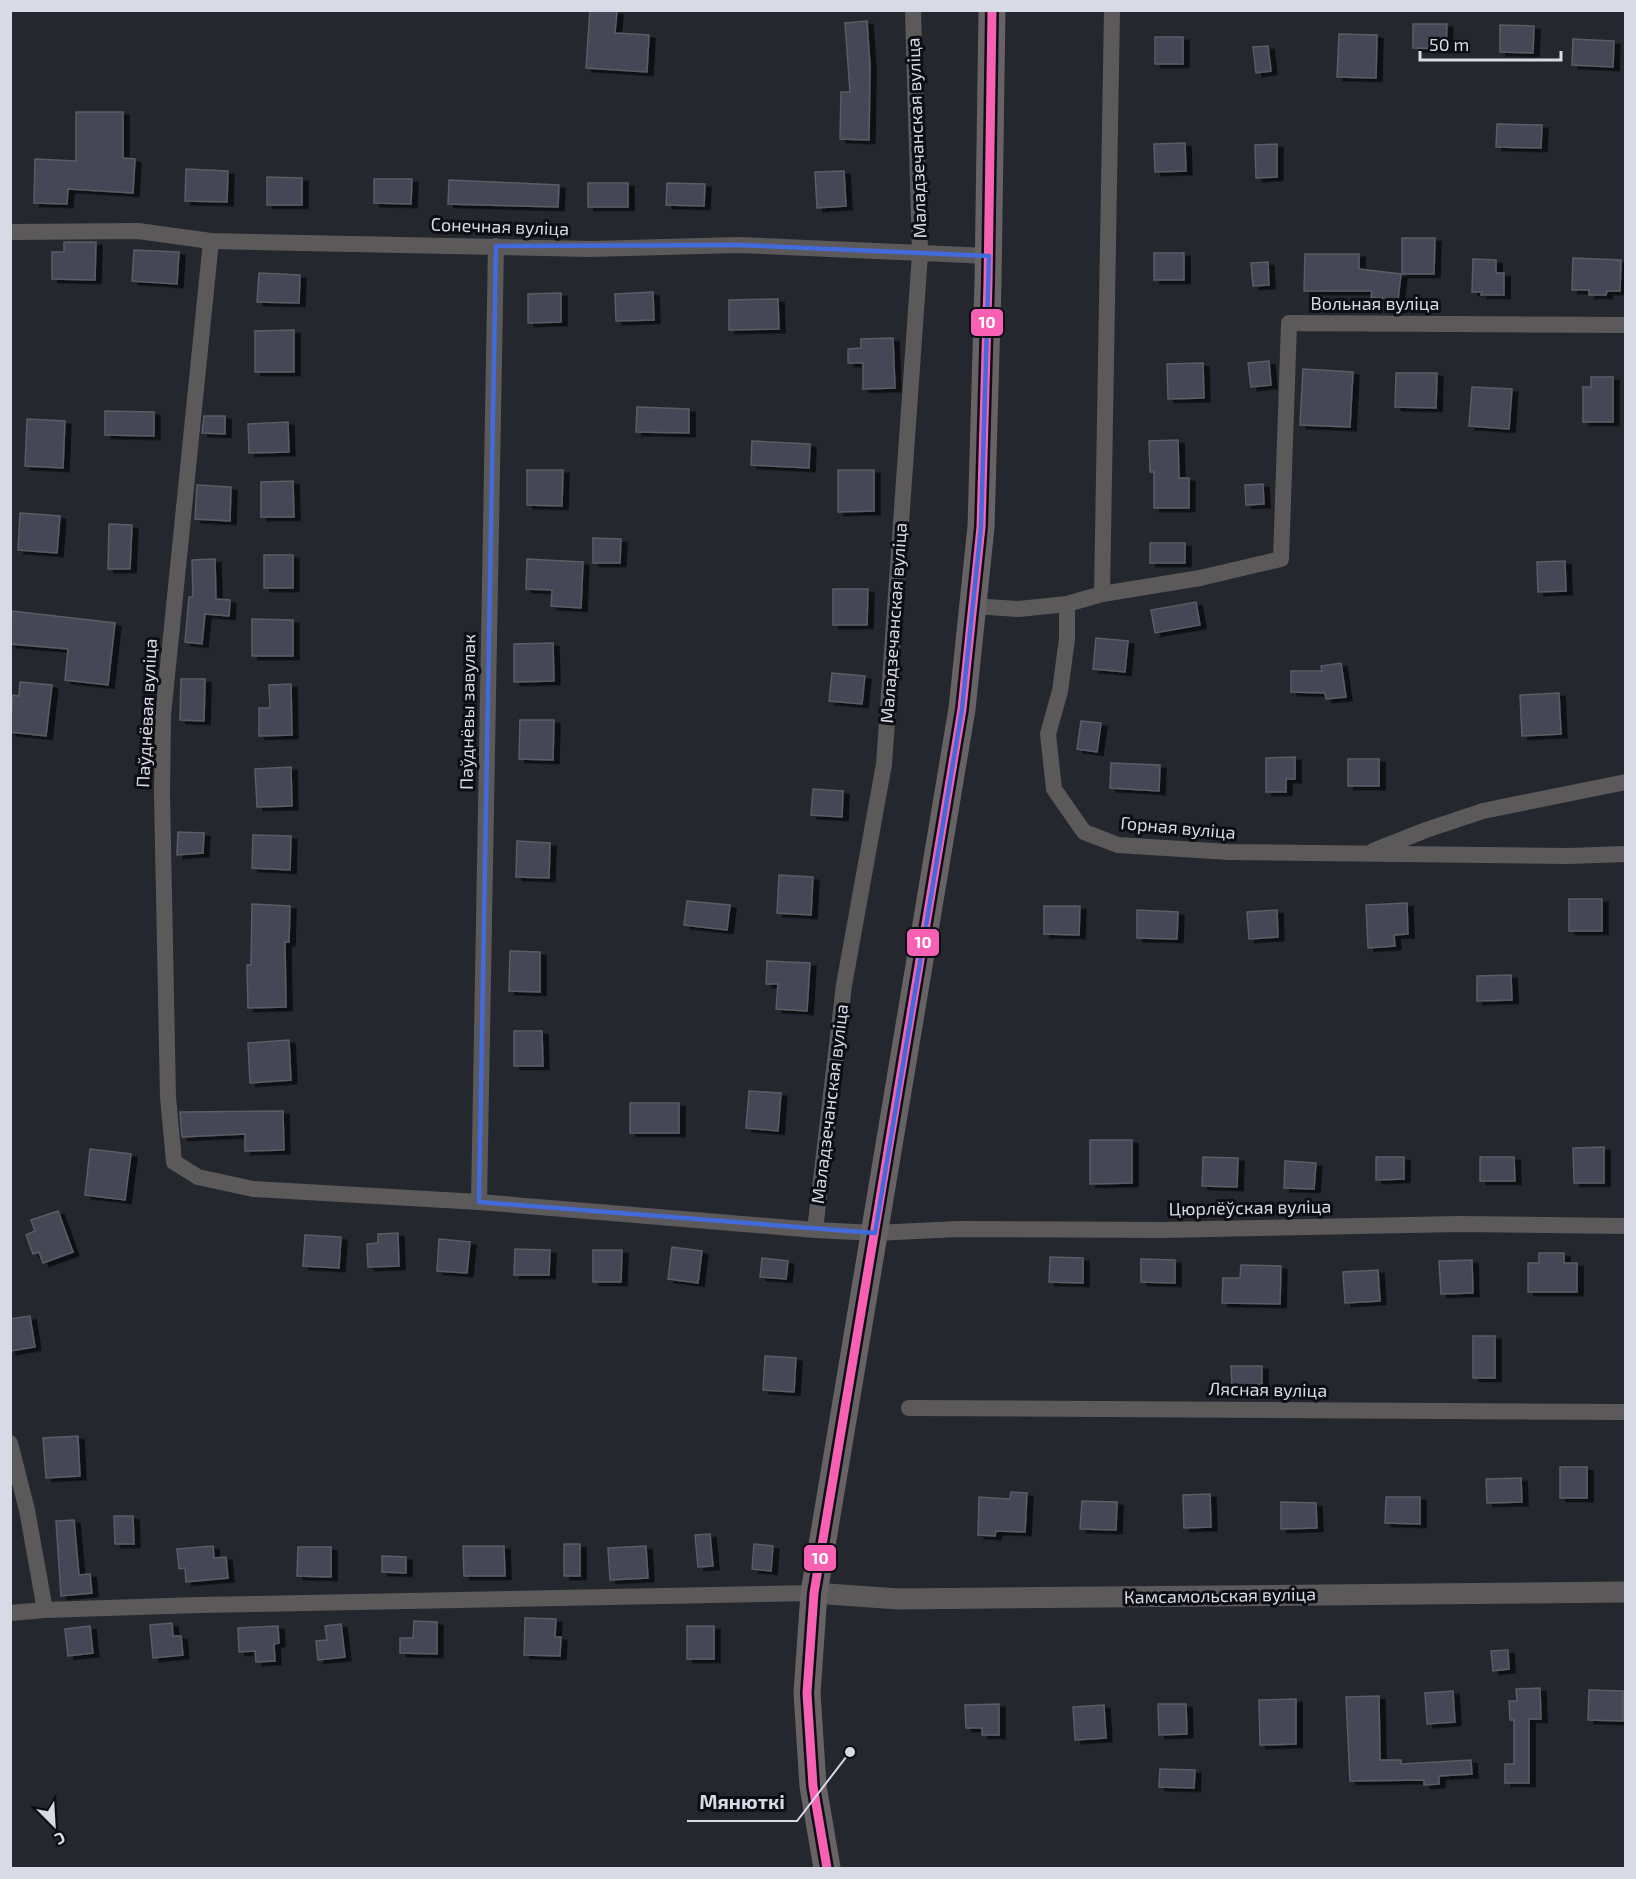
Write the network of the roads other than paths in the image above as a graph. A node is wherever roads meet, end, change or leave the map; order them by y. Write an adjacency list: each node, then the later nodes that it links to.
1 (913, 10): 7 (street, Маладзечанская вуліца)
2 (992, 10): 8 (main road)
3 (1112, 10): 10 (street)
4 (10, 232): 5 (street, Сонечная вуліца)
5 (211, 241): 6 (street, Сонечная вуліца); 16 (street, Паўднёвая вуліца)
6 (496, 246): 7 (street, Сонечная вуліца); 17 (street, Паўднёвы завулак)
7 (920, 254): 8 (street, Сонечная вуліца); 19 (street, Маладзечанская вуліца)
8 (988, 256): 12 (main road)
9 (1626, 325): 10 (street, Вольная вуліца)
10 (1102, 594): 11 (street)
11 (1067, 604): 12 (street); 14 (street, Горная вуліца)
12 (973, 606): 20 (main road)
13 (1626, 782): 14 (street, Горная вуліца)
14 (1367, 854): 15 (street, Горная вуліца)
15 (1626, 854)
16 (198, 1177): 17 (street, Цюрлёўская вуліца)
17 (479, 1202): 19 (street, Цюрлёўская вуліца)
18 (1626, 1226): 20 (street, Цюрлёўская вуліца)
19 (815, 1230): 20 (street, Цюрлёўская вуліца)
20 (875, 1233): 25 (main road)
21 (909, 1408): 22 (street, Лясная вуліца)
22 (1626, 1412)
23 (10, 1443): 26 (street)
24 (1626, 1592): 25 (street, Камсамольская вуліца)
25 (814, 1593): 26 (street); 28 (main road)
26 (45, 1610): 27 (street)
27 (10, 1613)
28 (827, 1869)

